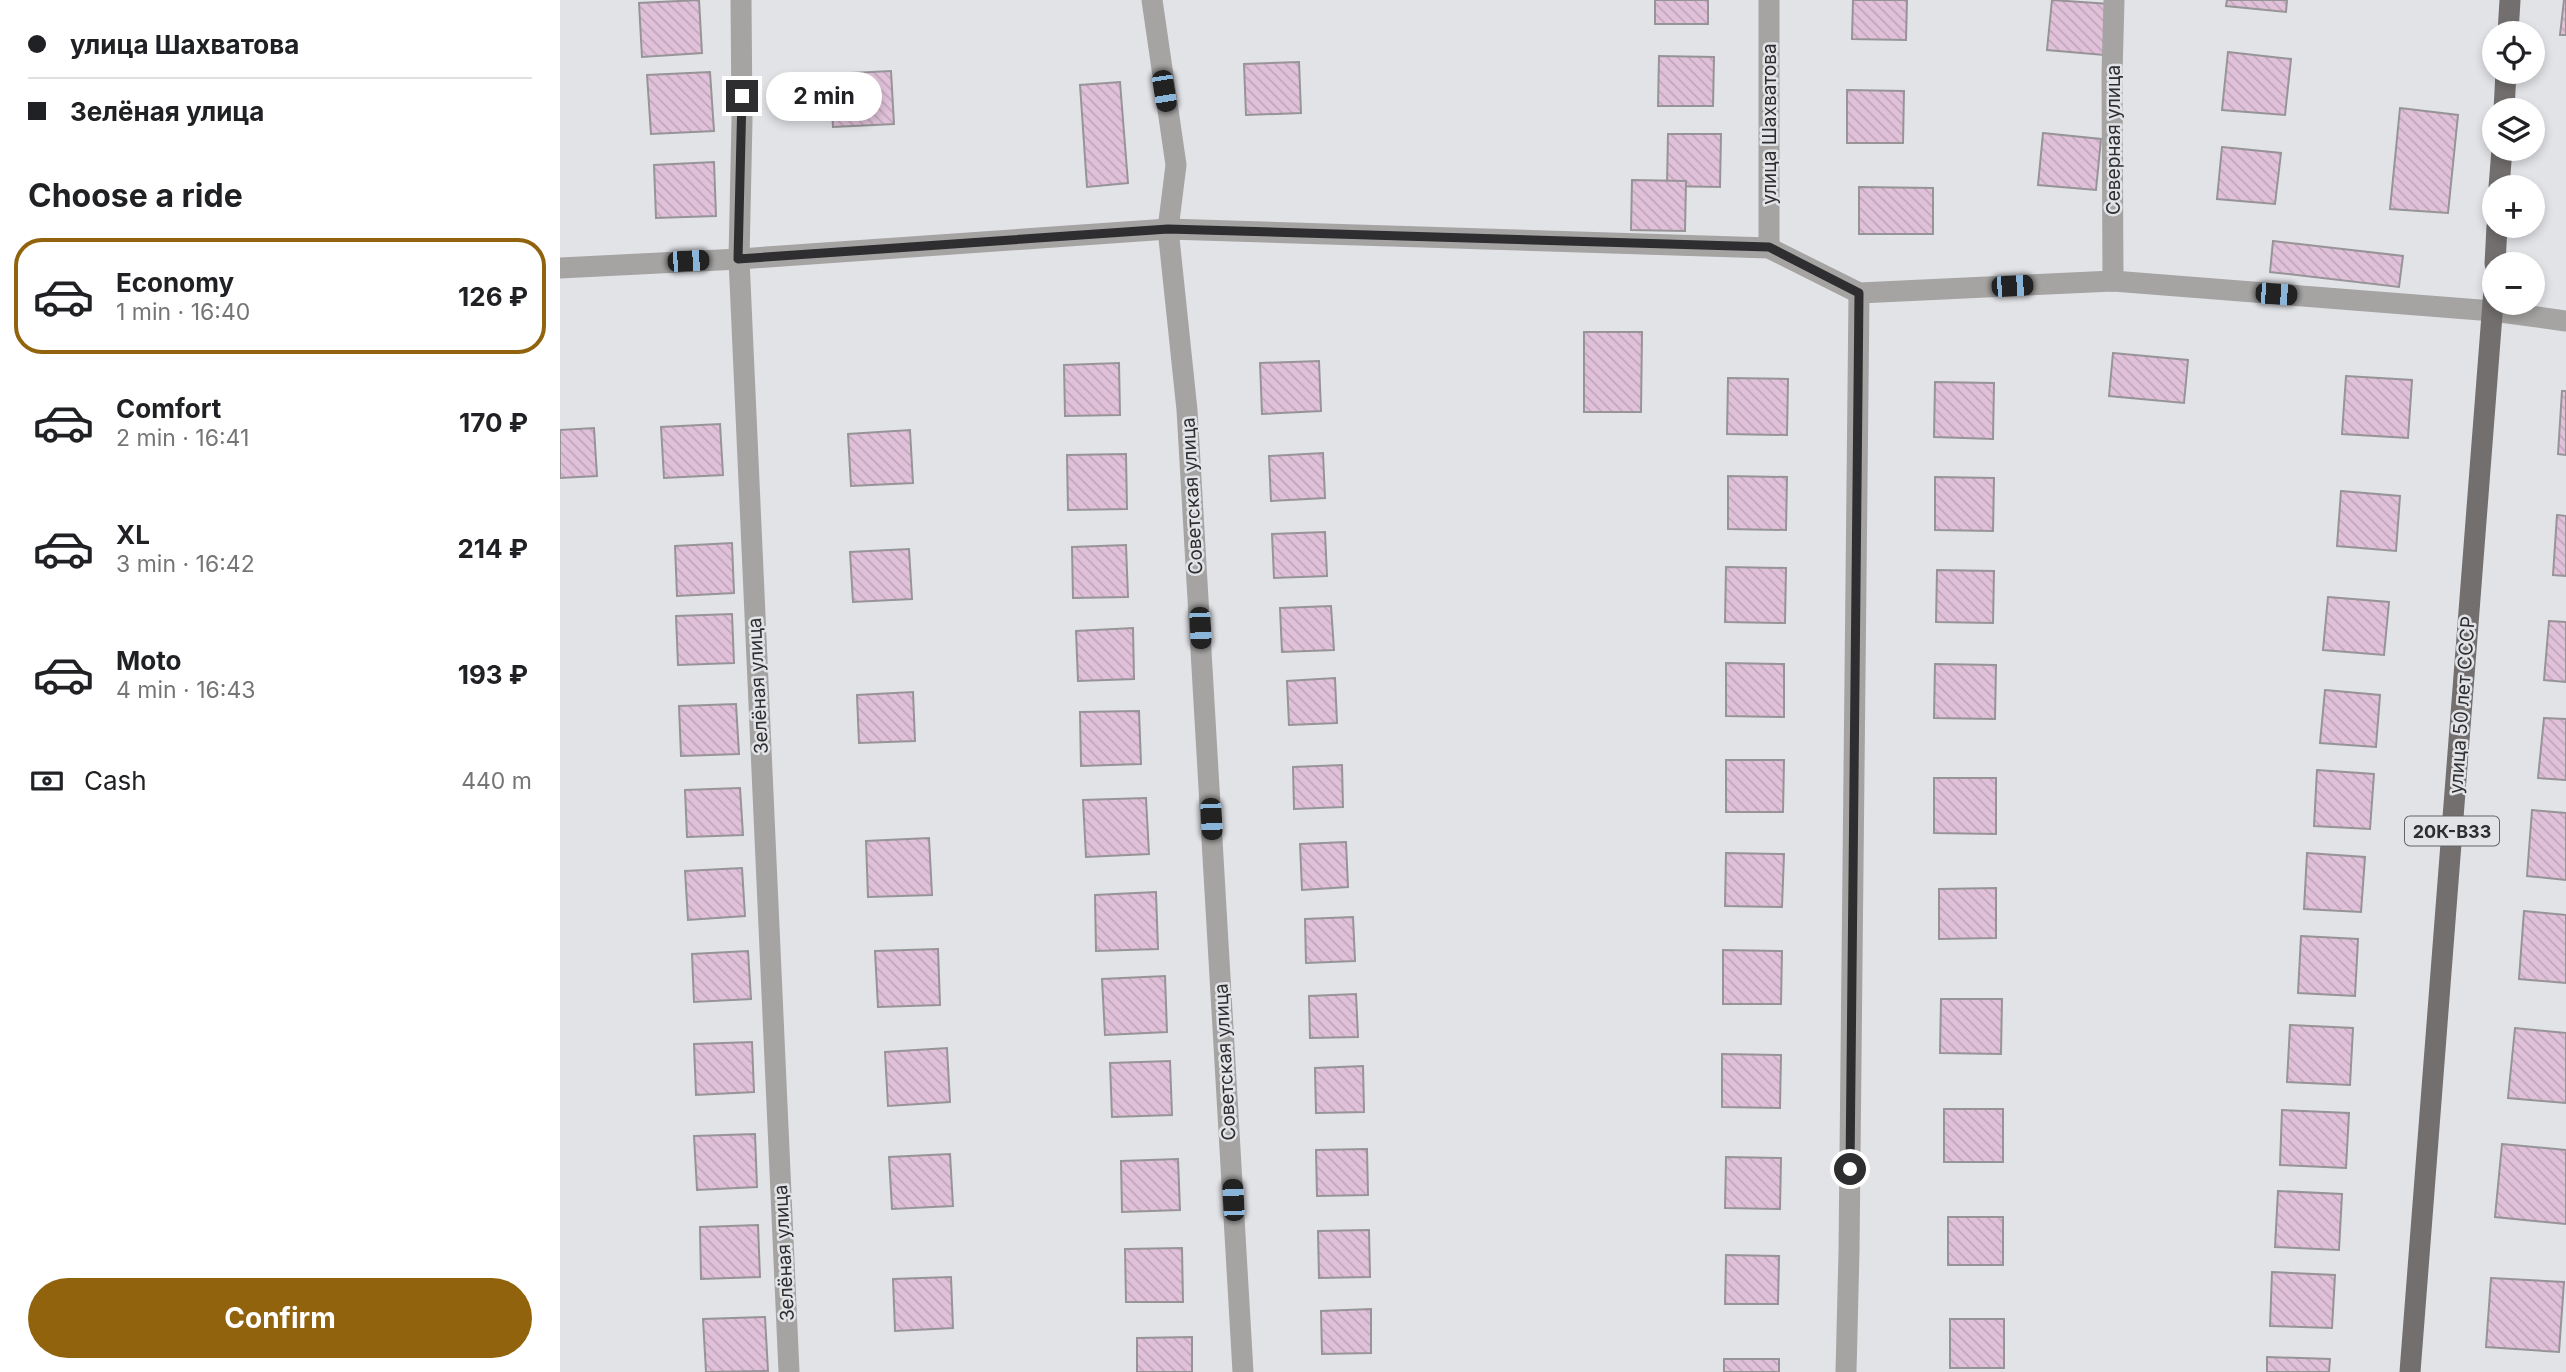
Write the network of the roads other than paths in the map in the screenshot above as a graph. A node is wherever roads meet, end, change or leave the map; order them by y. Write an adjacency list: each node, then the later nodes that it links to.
1 (741, 0): 9 (street, Зелёная улица)
2 (1152, 0): 7 (street, Советская улица)
3 (1769, 0): 8 (street, улица Шахватова)
4 (2115, 0): 11 (street, Северная улица)
5 (2510, 0): 6 (main road)
6 (2509, 21)
7 (1168, 229): 8 (street); 9 (street); 18 (street, Советская улица)
8 (1769, 247): 12 (street)
9 (738, 259): 10 (street); 17 (street, Зелёная улица)
10 (560, 268)
11 (2113, 281): 12 (street); 13 (street)
12 (1859, 293): 19 (street)
13 (2482, 310)
14 (2493, 315): 20 (main road, улица 50 лет СССР / 20К-В33)
15 (2522, 315): 16 (street)
16 (2566, 321)
17 (789, 1372)
18 (1243, 1372)
19 (1846, 1372)
20 (2410, 1372)

